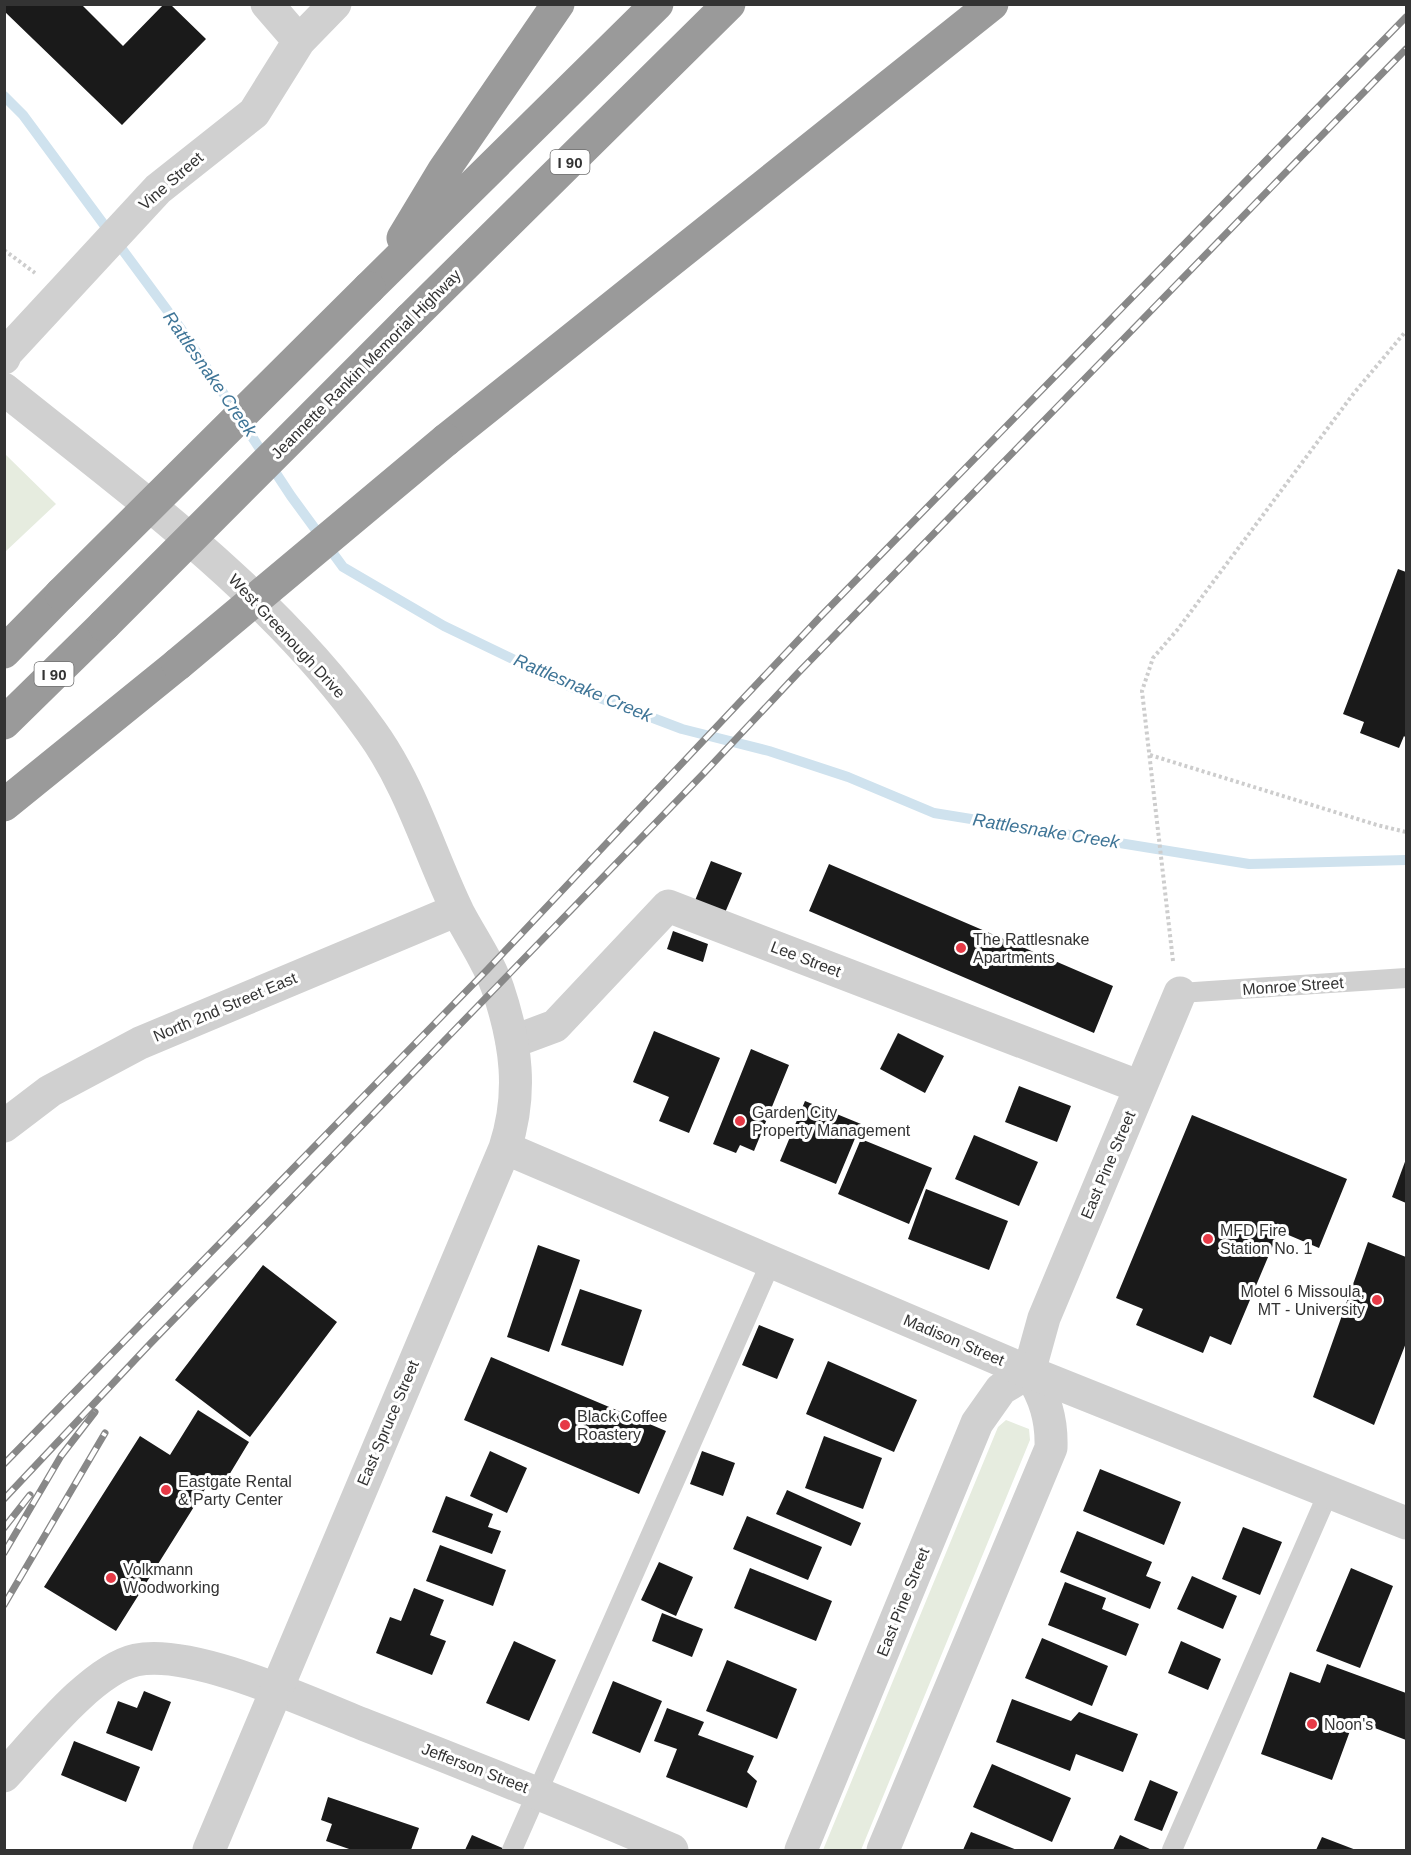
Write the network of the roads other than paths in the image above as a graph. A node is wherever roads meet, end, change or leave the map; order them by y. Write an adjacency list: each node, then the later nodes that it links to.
1 (267, 4): 7 (street)
2 (335, 4): 7 (street, Vine Street)
3 (558, 4): 8 (highway)
4 (657, 4): 8 (highway)
5 (729, 4): 12 (highway, Jeannette Rankin Memorial Highway / I 90, bridge)
6 (992, 4): 13 (highway, bridge)
7 (299, 41): 9 (street, Vine Street)
8 (374, 284): 11 (highway, bridge)
9 (4, 358)
10 (4, 389): 14 (street, West Greenough Drive)
11 (4, 652)
12 (4, 723)
13 (4, 805)
14 (457, 910): 16 (street, West Greenough Drive); 20 (street, North 2nd Street East)
15 (1407, 978): 17 (lane, Monroe Street)
16 (497, 987): 18 (street, East Spruce Street)
17 (1180, 993): 19 (street, East Pine Street)
18 (512, 1042): 19 (street, Lee Street); 21 (street, East Spruce Street)
19 (1140, 1087): 23 (street, East Pine Street)
20 (4, 1126)
21 (505, 1148): 22 (street, Madison Street); 26 (street, East Spruce Street)
22 (771, 1262): 23 (street, Madison Street); 28 (lane)
23 (1029, 1372): 24 (street, Madison Street); 32 (street, East Pine Street); 33 (street)
24 (1329, 1491): 25 (street, Madison Street); 34 (lane)
25 (1407, 1523)
26 (275, 1690): 27 (street, Jefferson Street); 28 (street, Jefferson Street); 29 (street, East Spruce Street)
27 (4, 1776)
28 (536, 1791): 30 (lane); 31 (street, Jefferson Street)
29 (209, 1851)
30 (512, 1851)
31 (672, 1851)
32 (801, 1851)
33 (884, 1851)
34 (1172, 1851)

